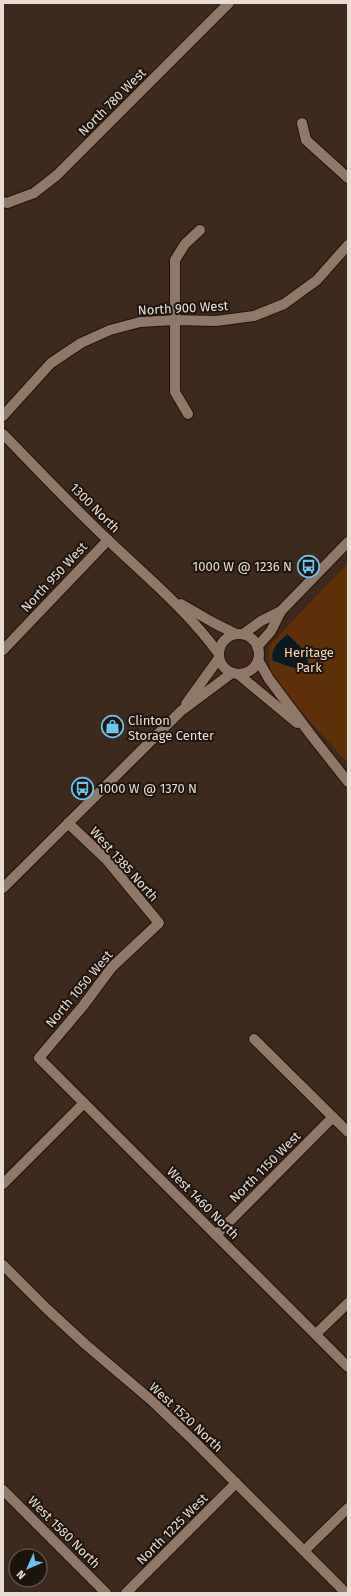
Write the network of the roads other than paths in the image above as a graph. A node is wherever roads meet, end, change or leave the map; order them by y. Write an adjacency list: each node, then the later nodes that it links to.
1 (229, 3): 4 (street, North 780 West)
2 (302, 123): 3 (street)
3 (348, 178)
4 (3, 202)
5 (200, 230): 7 (street)
6 (348, 245): 7 (street, North 900 West)
7 (175, 320): 8 (street); 9 (street, North 900 West)
8 (188, 414)
9 (3, 416)
10 (3, 434): 11 (street, 1300 North)
11 (108, 540): 13 (street, 1300 North); 17 (street, North 950 West)
12 (348, 542): 14 (street)
13 (170, 598): 15 (street, 1300 North); 18 (street, 1300 North)
14 (281, 611): 15 (street); 16 (street)
15 (240, 634): 16 (street); 18 (street)
16 (257, 647): 19 (street)
17 (3, 650)
18 (219, 656): 20 (street); 21 (street)
19 (258, 660): 20 (street); 22 (street)
20 (235, 673): 21 (street); 22 (street)
21 (181, 711): 24 (street)
22 (311, 735): 23 (street)
23 (348, 782)
24 (68, 822): 25 (street); 26 (street, West 1385 North)
25 (3, 888)
26 (159, 923): 28 (street, North 1050 West)
27 (254, 1039): 30 (street)
28 (39, 1058): 29 (street, West 1460 North)
29 (84, 1102): 32 (street); 33 (street, West 1460 North)
30 (333, 1117): 31 (street); 33 (street, North 1150 West)
31 (348, 1132)
32 (3, 1184)
33 (216, 1235): 36 (street, West 1460 North)
34 (3, 1265): 38 (street, West 1520 North)
35 (348, 1304): 36 (street)
36 (316, 1334): 37 (street, West 1460 North)
37 (348, 1366)
38 (236, 1483): 41 (street, West 1520 North); 43 (street, North 1225 West)
39 (3, 1490): 42 (street, West 1580 North)
40 (348, 1508): 41 (street)
41 (304, 1551): 44 (street, West 1520 North)
42 (106, 1593)
43 (126, 1593)
44 (346, 1593)

